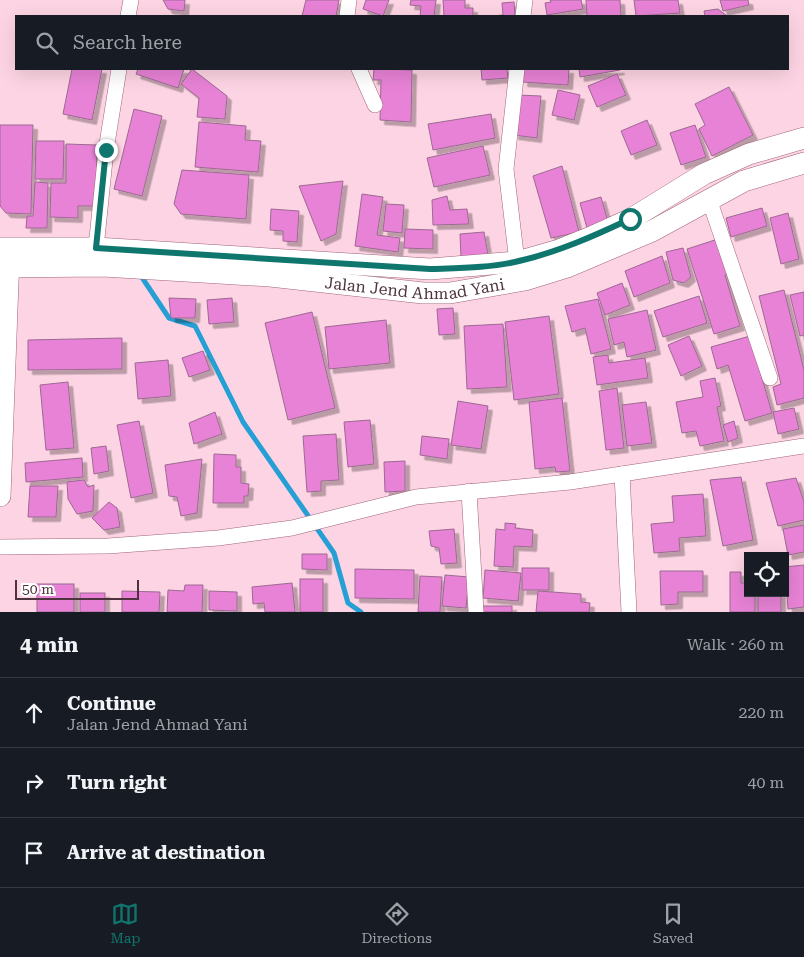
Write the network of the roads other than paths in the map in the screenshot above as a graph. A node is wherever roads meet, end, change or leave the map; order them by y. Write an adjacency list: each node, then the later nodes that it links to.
1 (132, 0): 4 (street)
2 (349, 0): 5 (street)
3 (525, 0): 6 (street)
4 (128, 15)
5 (348, 15)
6 (523, 15)
7 (119, 70): 16 (street)
8 (359, 70): 10 (street)
9 (517, 70): 18 (street)
10 (375, 105)
11 (804, 138): 12 (main road, Jalan Jend Ahmad Yani)
12 (732, 162): 14 (main road); 18 (main road, Jalan Jend Ahmad Yani)
13 (804, 163): 14 (main road, Jalan Jend Ahmad Yani)
14 (744, 181): 15 (main road, Jalan Jend Ahmad Yani)
15 (709, 199): 17 (main road, Jalan Jend Ahmad Yani); 19 (street)
16 (96, 248): 17 (main road, Jalan Jend Ahmad Yani); 18 (main road, Jalan Jend Ahmad Yani)
17 (4, 257): 23 (main road)
18 (517, 262)
19 (770, 378)
20 (804, 446): 21 (street)
21 (622, 474): 22 (street); 26 (street)
22 (469, 491): 24 (street); 25 (street)
23 (0, 496)
24 (0, 547)
25 (476, 612)
26 (630, 612)

